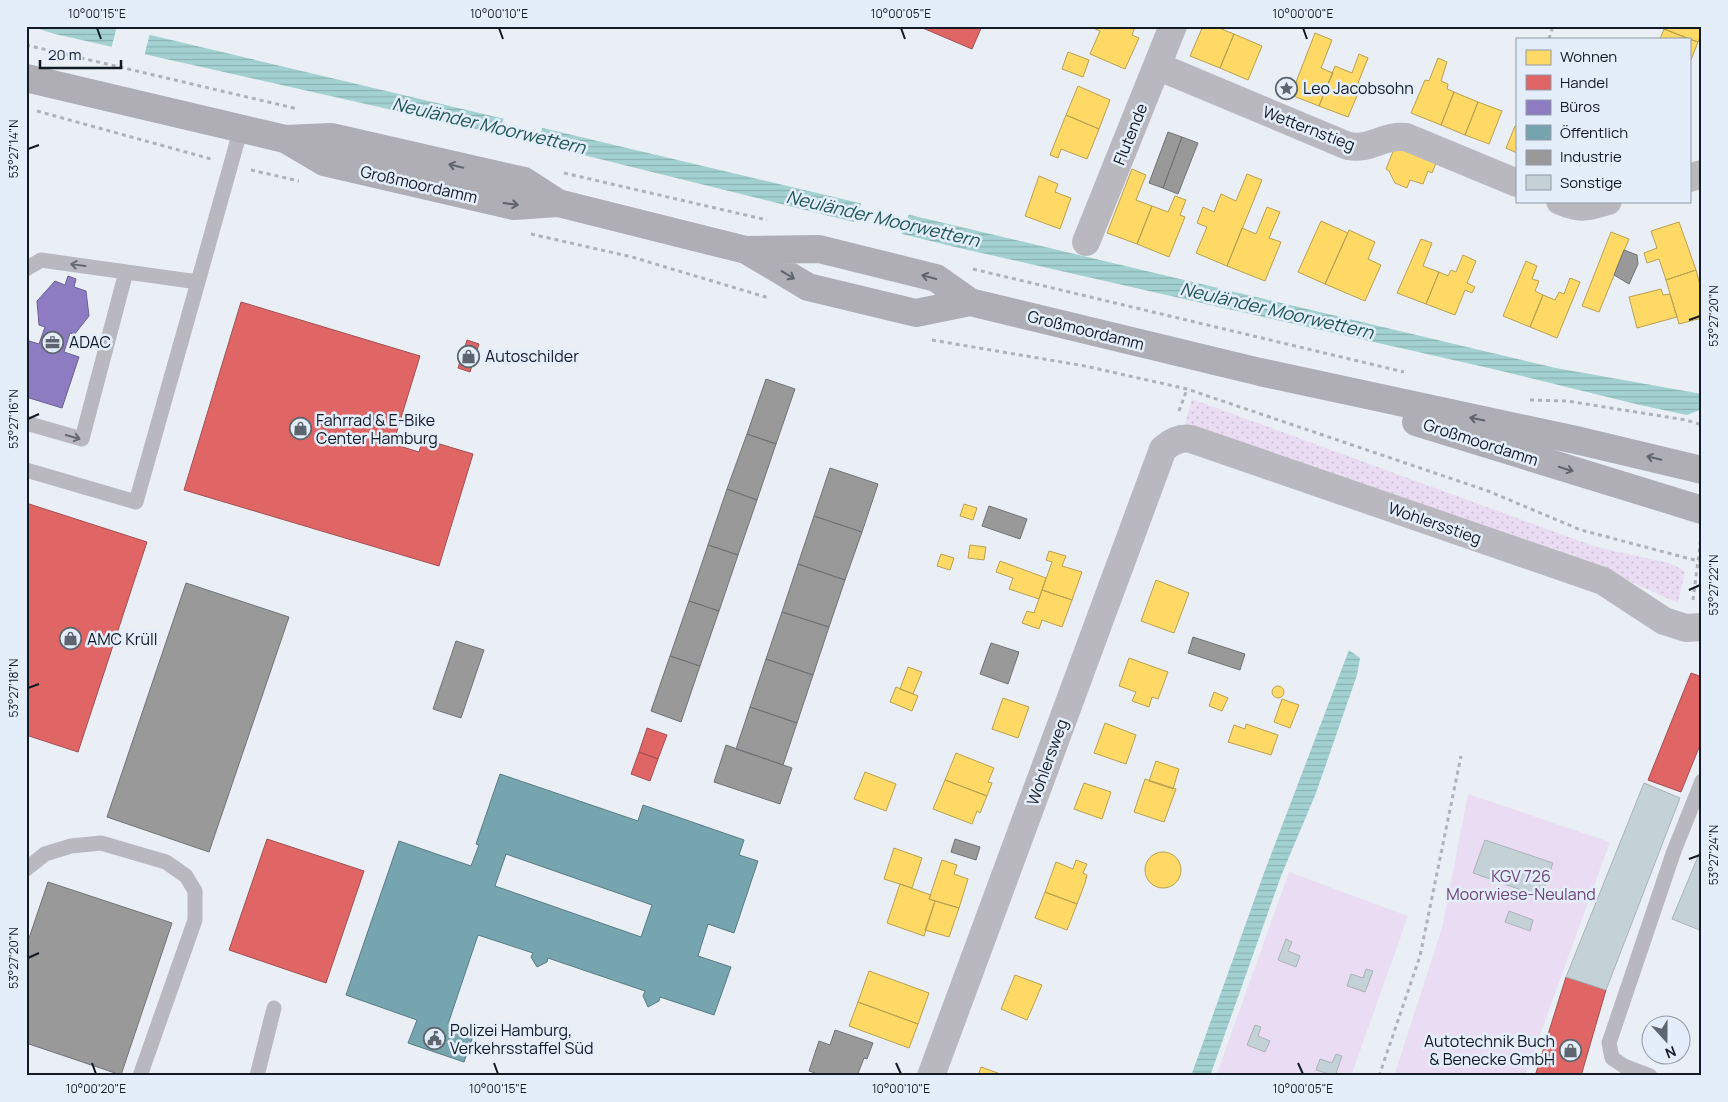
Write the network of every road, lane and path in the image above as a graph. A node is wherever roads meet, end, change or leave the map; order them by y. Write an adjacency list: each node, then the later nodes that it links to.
1 (1173, 26): 4 (street, Flutende)
2 (1554, 26): 3 (path)
3 (1549, 38)
4 (1158, 66): 11 (street, Wetternstieg); 16 (street, Flutende)
5 (26, 78): 6 (main road, Großmoordamm)
6 (241, 128): 7 (main road, Großmoordamm); 20 (lane)
7 (285, 139): 9 (main road, Großmoordamm, one-way to 7); 12 (main road, Großmoordamm)
8 (1702, 174): 10 (street)
9 (504, 176): 12 (main road); 15 (main road, Großmoordamm)
10 (1690, 178)
11 (1516, 183)
12 (465, 194): 15 (main road, Großmoordamm, one-way to 15)
13 (1562, 202): 14 (street)
14 (1605, 202)
15 (558, 203): 17 (main road, Großmoordamm)
16 (1086, 242)
17 (746, 250): 21 (main road, Großmoordamm); 21 (main road, Großmoordamm, one-way to 21)
18 (26, 269): 19 (lane, one-way to 18)
19 (126, 272): 20 (lane); 23 (lane, one-way to 19)
20 (198, 282): 25 (lane)
21 (970, 302): 22 (main road, Großmoordamm)
22 (1260, 372): 26 (main road, Großmoordamm, one-way to 22); 27 (main road, Großmoordamm, one-way to 27)
23 (26, 423)
24 (1163, 449): 30 (street, Wohlersstieg); 37 (street, Wohlersweg)
25 (26, 470)
26 (1702, 470)
27 (1702, 510)
28 (1702, 536): 29 (path)
29 (1702, 562)
30 (1702, 627)
31 (1461, 756): 38 (path)
32 (1702, 781): 39 (lane)
33 (26, 870): 35 (lane)
34 (274, 1008): 36 (lane)
35 (140, 1076)
36 (257, 1076)
37 (931, 1076)
38 (1379, 1076)
39 (1650, 1076)

